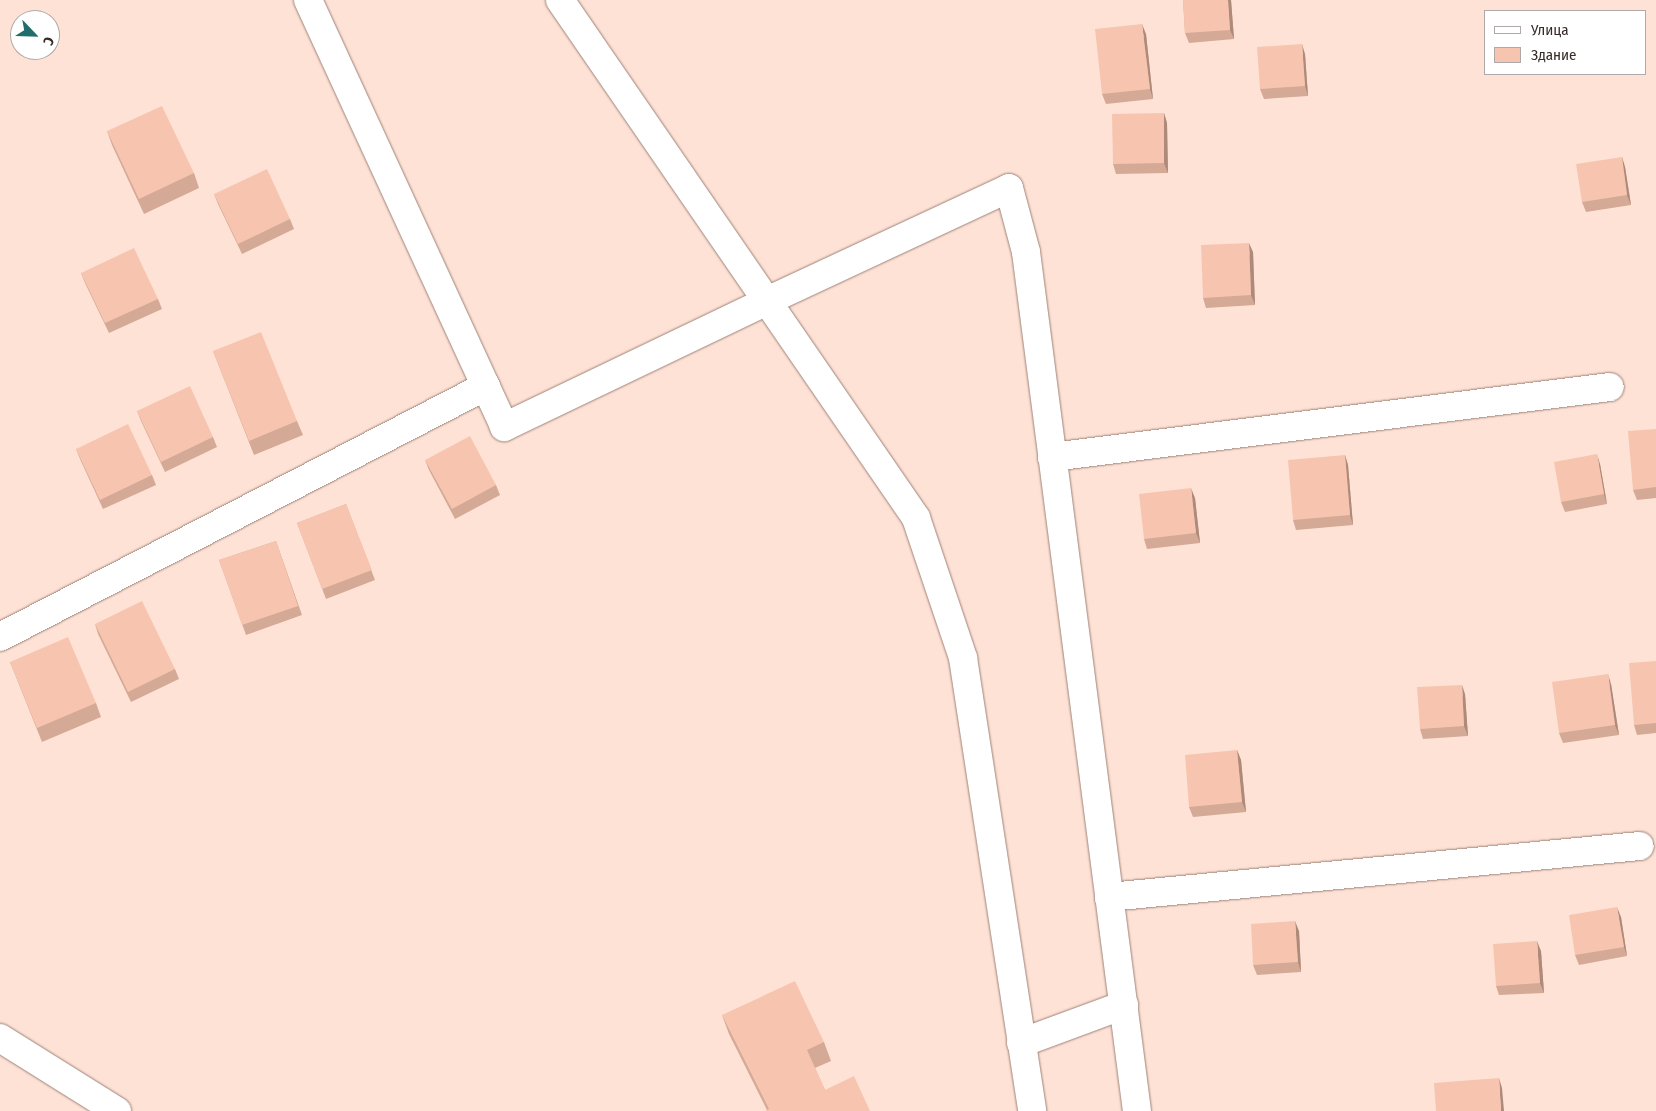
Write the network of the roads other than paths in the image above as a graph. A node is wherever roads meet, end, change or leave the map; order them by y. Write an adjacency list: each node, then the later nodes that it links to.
1 (308, 0): 4 (lane)
2 (560, 0): 3 (lane)
3 (767, 301): 4 (lane); 6 (lane); 12 (lane)
4 (486, 386): 7 (lane)
5 (1610, 387): 6 (lane)
6 (1052, 457): 9 (lane)
7 (0, 637)
8 (1640, 846): 9 (lane)
9 (1109, 898): 10 (lane)
10 (1124, 1004): 12 (lane); 15 (lane)
11 (0, 1038): 13 (lane)
12 (1021, 1043): 14 (lane)
13 (117, 1111)
14 (1032, 1111)
15 (1137, 1111)

